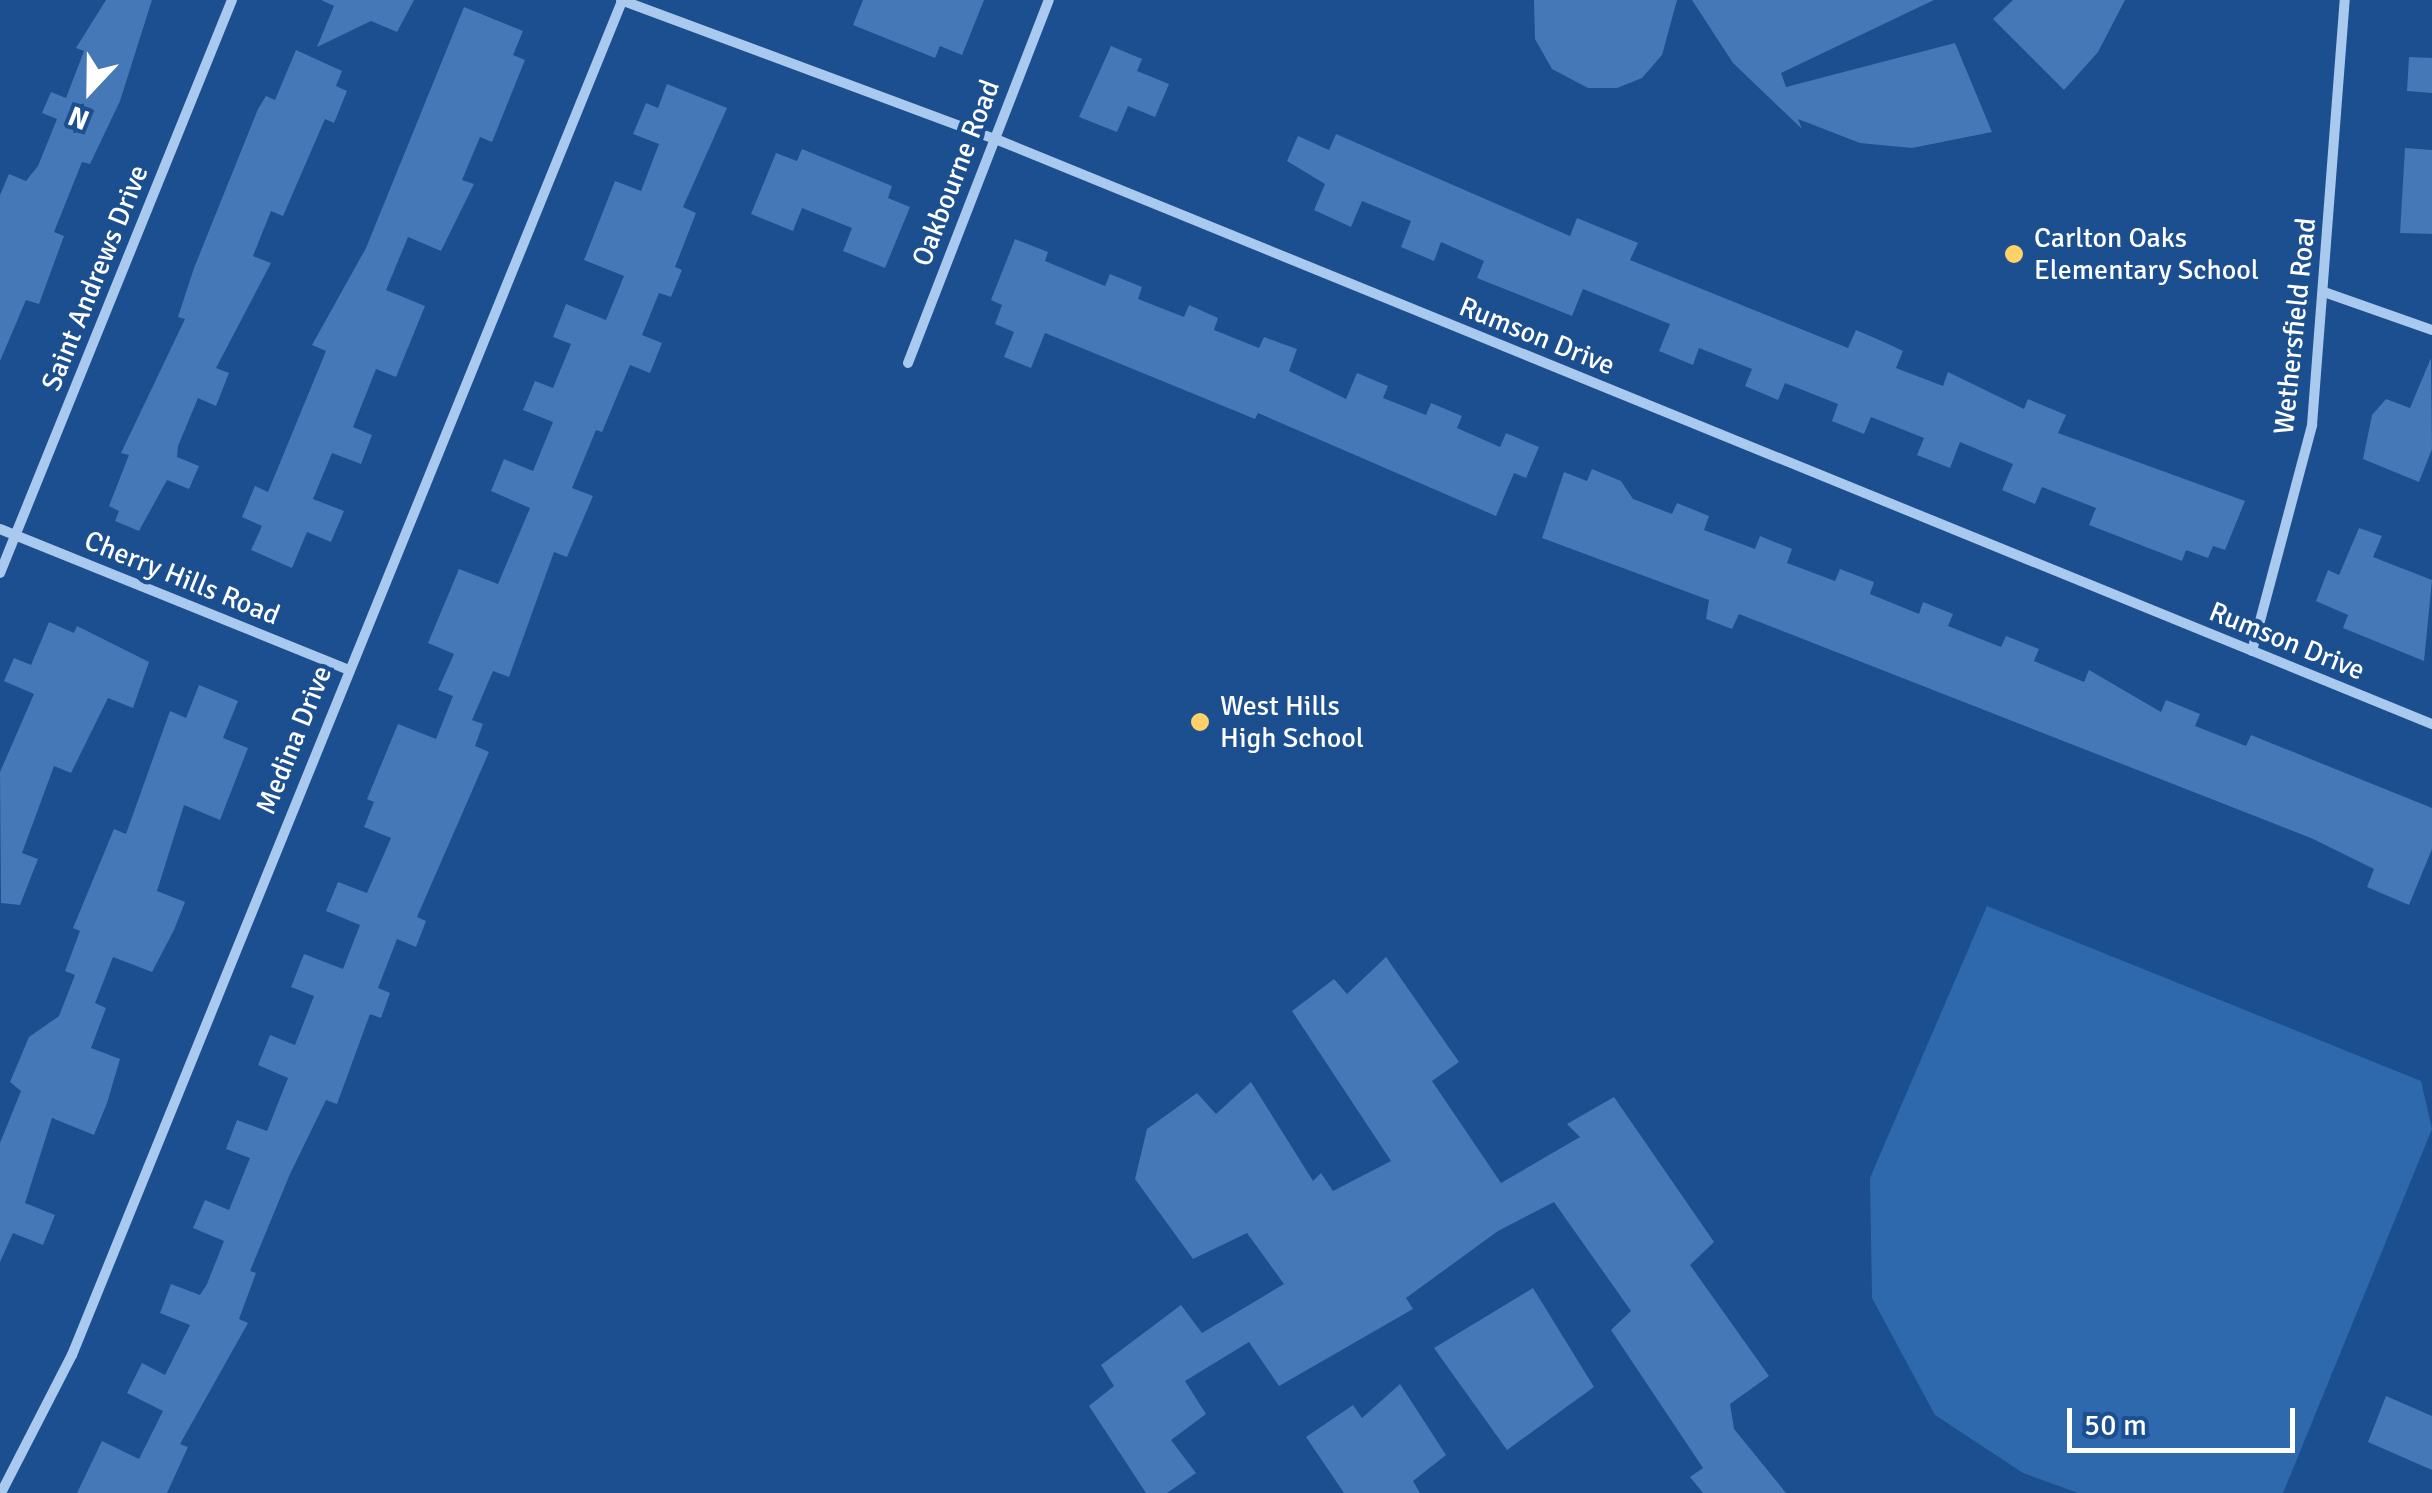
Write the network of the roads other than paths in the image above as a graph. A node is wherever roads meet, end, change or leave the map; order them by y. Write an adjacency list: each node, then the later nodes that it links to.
1 (232, 0): 10 (street, Saint Andrews Drive)
2 (621, 0): 5 (street, Rumson Drive); 13 (street, Medina Drive)
3 (1049, 0): 5 (street, Oakbourne Road)
4 (2345, 0): 6 (street, Wethersfield Road)
5 (993, 138): 8 (street, Oakbourne Road); 12 (street, Rumson Drive)
6 (2324, 292): 7 (street); 12 (street, Wethersfield Road)
7 (2432, 330)
8 (908, 362)
9 (0, 529): 10 (street, Cherry Hills Road)
10 (15, 535): 11 (street, Saint Andrews Drive); 13 (street, Cherry Hills Road)
11 (0, 572)
12 (2252, 651): 14 (street, Rumson Drive)
13 (347, 669): 15 (street, Medina Drive)
14 (2432, 724)
15 (1, 1493)

